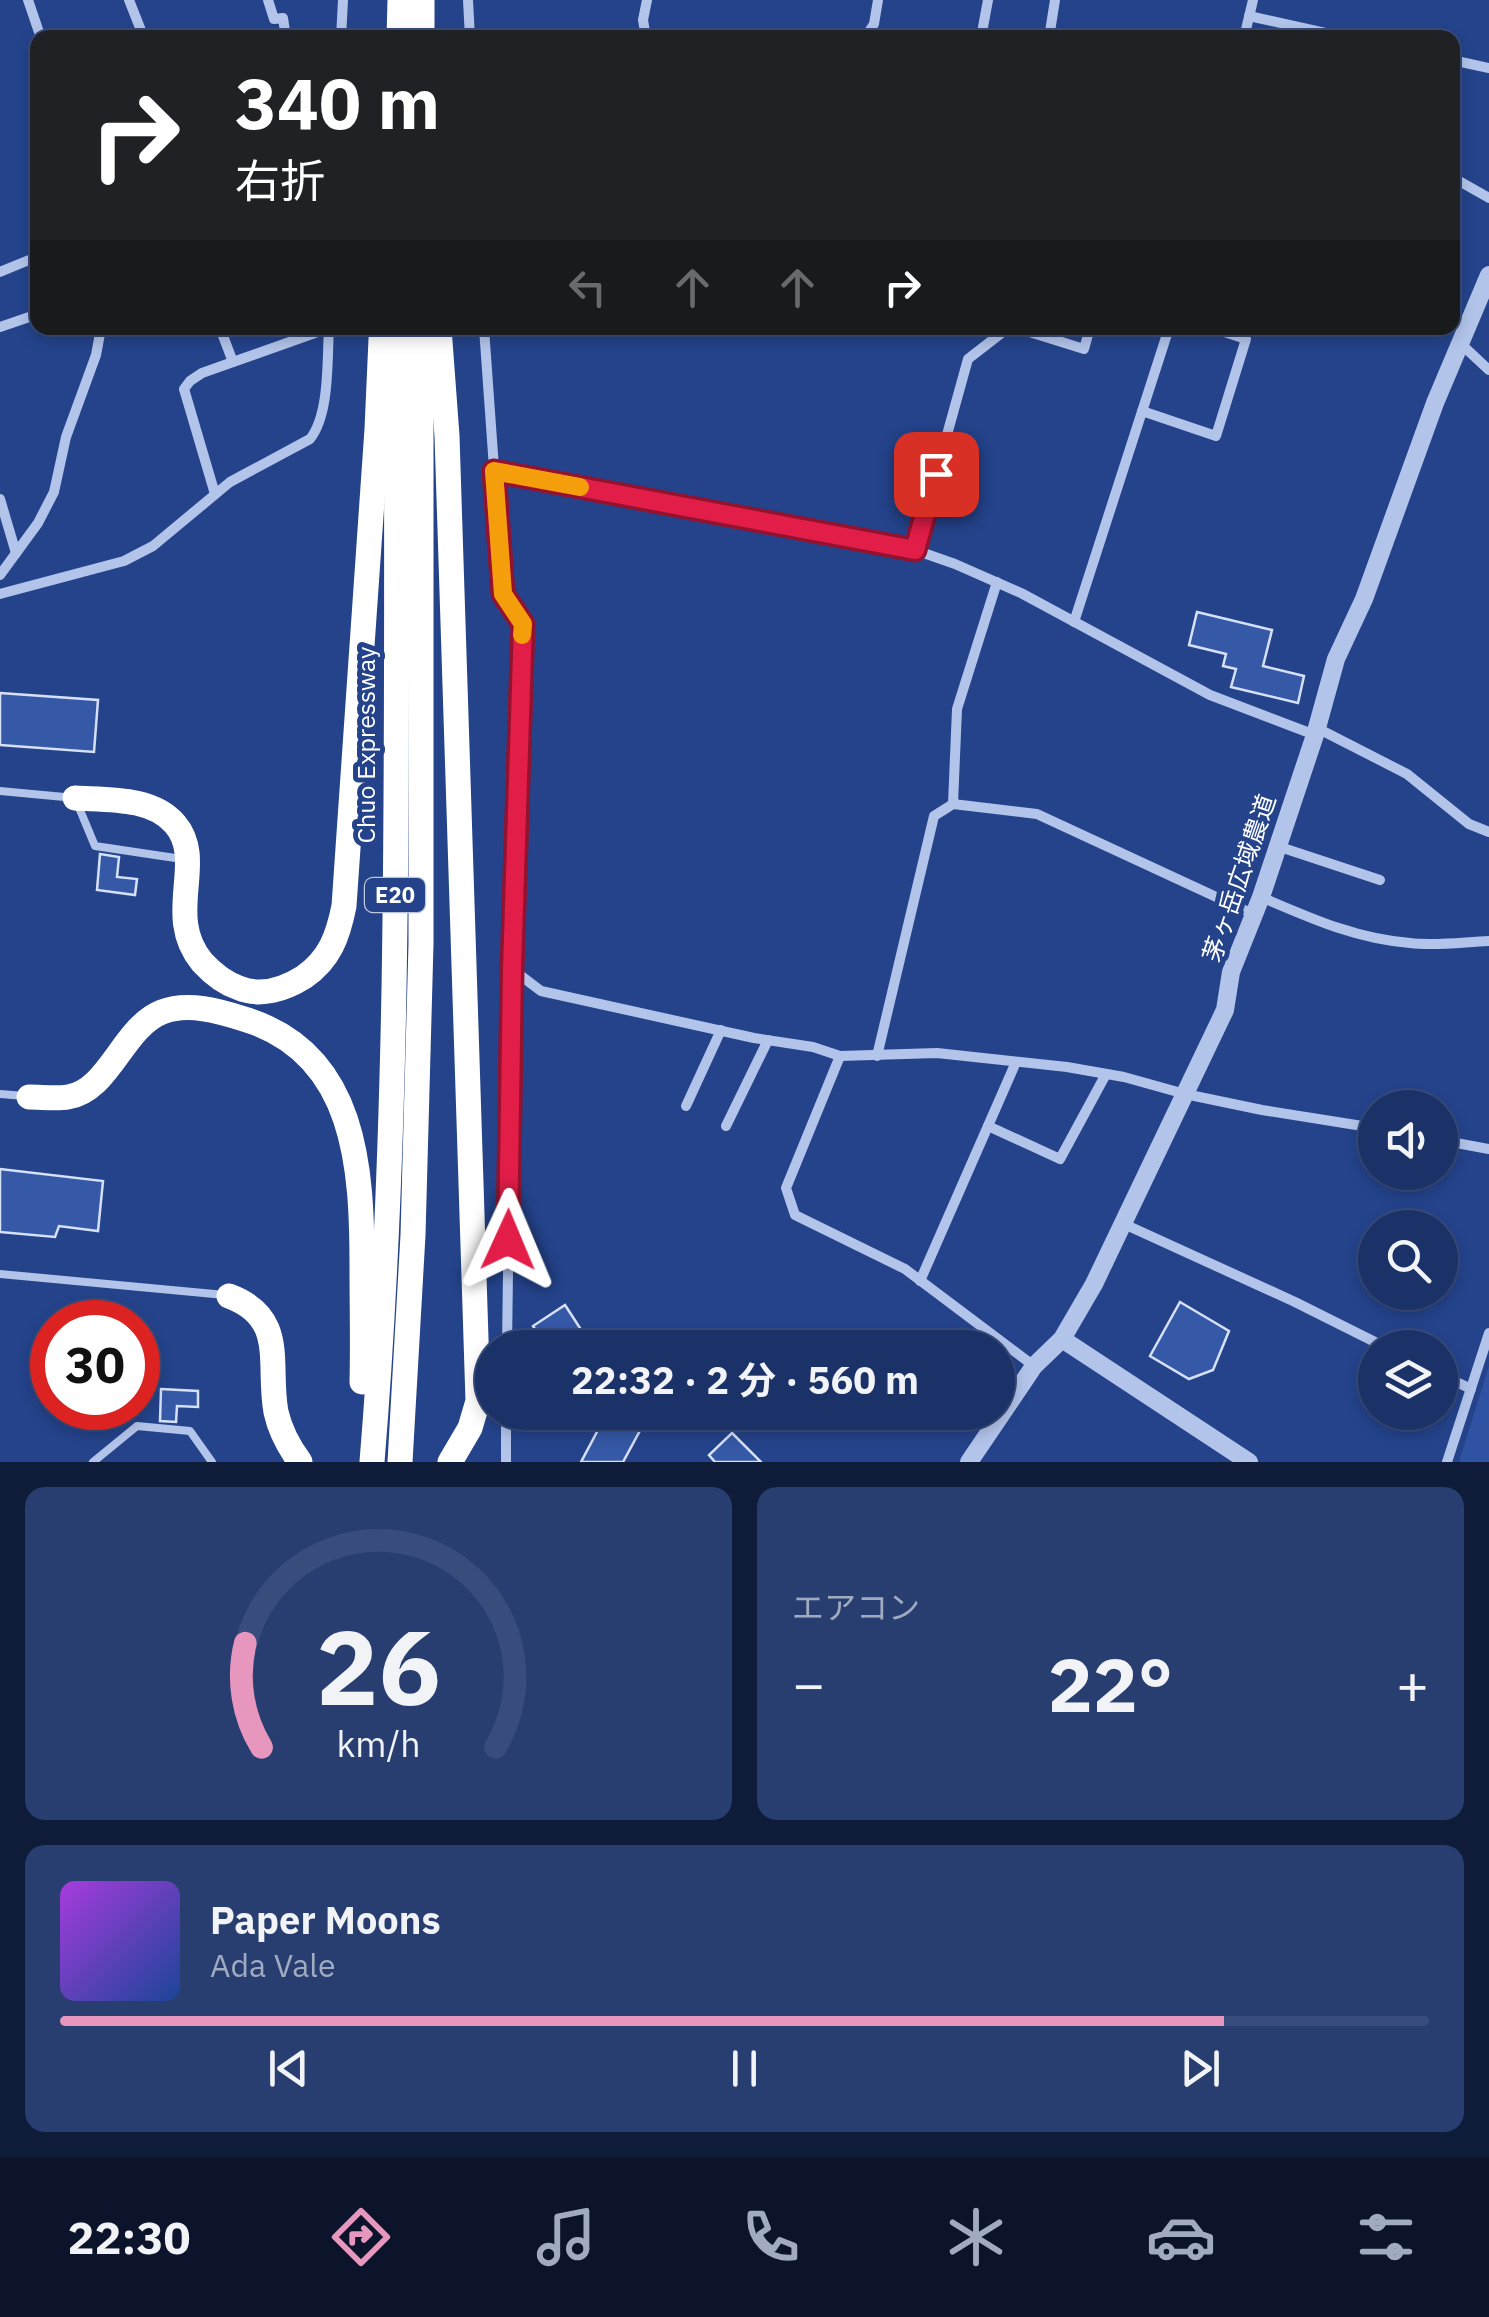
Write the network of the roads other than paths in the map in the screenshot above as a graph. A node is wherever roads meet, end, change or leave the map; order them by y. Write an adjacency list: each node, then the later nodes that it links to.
1 (28, 0): 14 (street)
2 (129, 0): 15 (street)
3 (268, 0): 16 (street)
4 (343, 0): 17 (street)
5 (400, 0): 13 (highway)
6 (468, 0): 18 (street)
7 (647, 0): 19 (street)
8 (878, 0): 20 (street)
9 (988, 0): 21 (street)
10 (1055, 0): 22 (street)
11 (1252, 0): 12 (street)
12 (1249, 16): 23 (street); 24 (street)
13 (417, 27)
14 (38, 30)
15 (141, 30)
16 (285, 30)
17 (341, 30)
18 (470, 30)
19 (645, 30)
20 (870, 30)
21 (982, 30)
22 (1050, 30)
23 (1246, 30)
24 (1312, 30)
25 (1460, 62): 26 (street)
26 (1489, 68)
27 (1460, 182): 28 (street)
28 (1489, 198)
29 (29, 260): 30 (street)
30 (0, 272)
31 (1489, 275): 48 (street, 茅ヶ岳広域農道)
32 (30, 317): 33 (street)
33 (0, 327)
34 (100, 335): 56 (street)
35 (223, 335): 49 (street)
36 (309, 335): 49 (street)
37 (328, 335): 53 (street)
38 (382, 335): 67 (highway)
39 (397, 335): 103 (highway, Chuo Expressway / E20)
40 (422, 335): 104 (highway, E20)
41 (440, 335): 105 (highway)
42 (484, 335): 52 (street)
43 (999, 335): 55 (street)
44 (1039, 335): 45 (street)
45 (1088, 335)
46 (1167, 335): 51 (street)
47 (1234, 335): 51 (street)
48 (1460, 343): 50 (street); 61 (street, 茅ヶ岳広域農道)
49 (233, 362): 53 (street)
50 (1489, 370)
51 (1142, 411): 60 (street)
52 (494, 471): 55 (street); 71 (street)
53 (215, 494): 59 (street)
54 (0, 499): 56 (street)
55 (915, 550): 58 (street)
56 (16, 553): 57 (street)
57 (0, 575)
58 (997, 582): 60 (street); 64 (street)
59 (0, 594)
60 (1074, 622): 61 (street)
61 (1316, 731): 65 (street); 66 (street, 茅ヶ岳広域農道)
62 (0, 792): 63 (lane)
63 (75, 798): 67 (lane); 67 (highway)
64 (953, 804): 69 (street); 75 (street)
65 (1489, 832)
66 (1278, 846): 68 (street); 69 (street, 茅ヶ岳広域農道)
67 (187, 860)
68 (1380, 880)
69 (1257, 906): 70 (street); 79 (street, 茅ヶ岳広域農道)
70 (1489, 941)
71 (512, 969): 72 (street); 91 (street)
72 (721, 1030): 73 (street); 81 (street)
73 (768, 1040): 74 (street); 82 (street)
74 (840, 1056): 75 (street); 89 (street)
75 (878, 1056): 76 (street)
76 (1016, 1062): 77 (street); 83 (street)
77 (1106, 1074): 79 (street); 83 (street)
78 (0, 1094): 80 (lane)
79 (1184, 1094): 84 (street); 87 (street, 茅ヶ岳広域農道)
80 (30, 1097): 102 (highway)
81 (686, 1106)
82 (726, 1126)
83 (988, 1126): 89 (street)
84 (1358, 1126)
85 (1458, 1143): 86 (street)
86 (1489, 1149)
87 (1124, 1224): 93 (street); 94 (street, 茅ヶ岳広域農道)
88 (0, 1274): 90 (lane)
89 (920, 1281): 95 (street)
90 (229, 1296): 101 (highway)
91 (507, 1330)
92 (1489, 1333): 97 (street)
93 (1358, 1334)
94 (1062, 1339): 95 (street, 茅ヶ岳広域農道); 108 (street)
95 (1034, 1366): 107 (street, 茅ヶ岳広域農道)
96 (1458, 1383): 97 (street)
97 (1472, 1390): 109 (street)
98 (506, 1430): 106 (street)
99 (92, 1462): 100 (lane)
100 (212, 1462)
101 (300, 1462)
102 (361, 1462)
103 (372, 1462)
104 (400, 1462)
105 (450, 1462)
106 (506, 1462)
107 (969, 1462)
108 (1249, 1462)
109 (1447, 1462)

